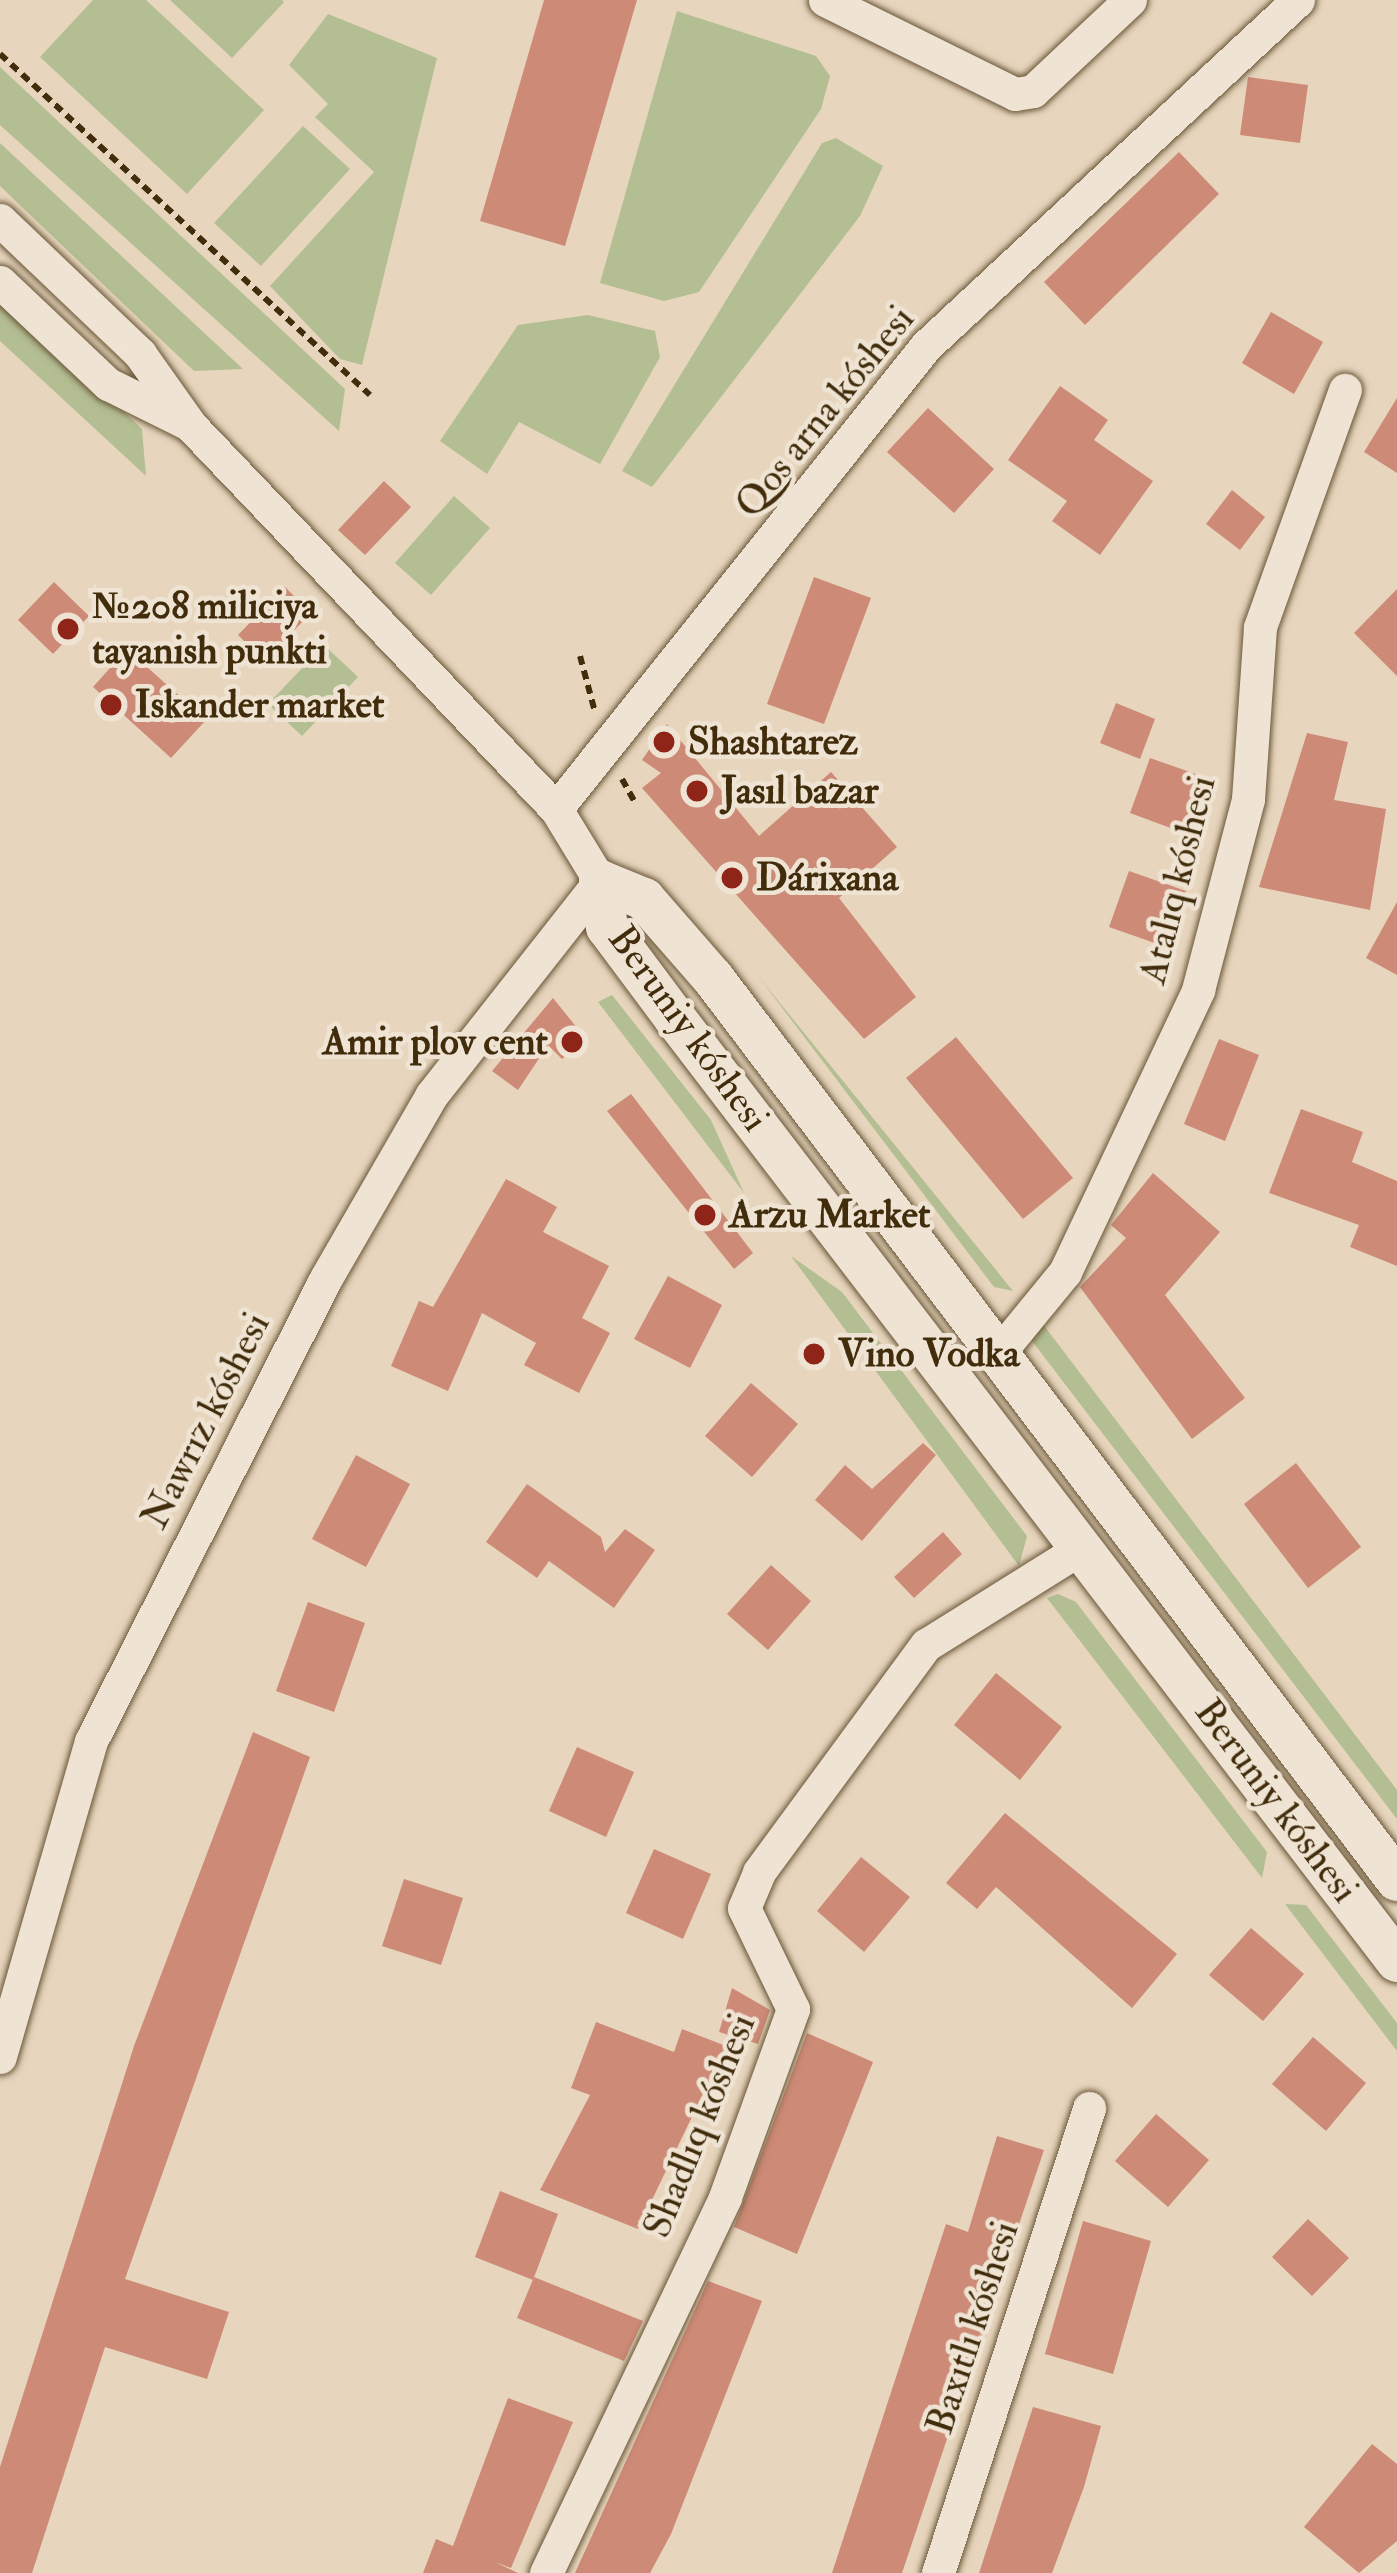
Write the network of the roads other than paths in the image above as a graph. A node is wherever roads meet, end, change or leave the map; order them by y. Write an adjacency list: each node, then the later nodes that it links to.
1 (825, 0): 2 (street)
2 (1130, 0)
3 (1298, 0): 8 (street, Qos arna kóshesi)
4 (0, 220): 7 (street)
5 (0, 282): 7 (street)
6 (1346, 390): 10 (street, Atalıq kóshesi)
7 (191, 426): 8 (street)
8 (556, 809): 9 (street)
9 (600, 881): 10 (street, Beruniy kóshesi); 11 (street, Beruniy kóshesi); 14 (street, Nawrız kóshesi)
10 (997, 1355): 12 (street, Beruniy kóshesi)
11 (1081, 1548): 13 (street, Beruniy kóshesi); 16 (street, Shadlıq kóshesi)
12 (1397, 1880)
13 (1397, 1961)
14 (0, 2057)
15 (1089, 2108): 17 (street, Baxıtlı kóshesi)
16 (546, 2573)
17 (938, 2573)

